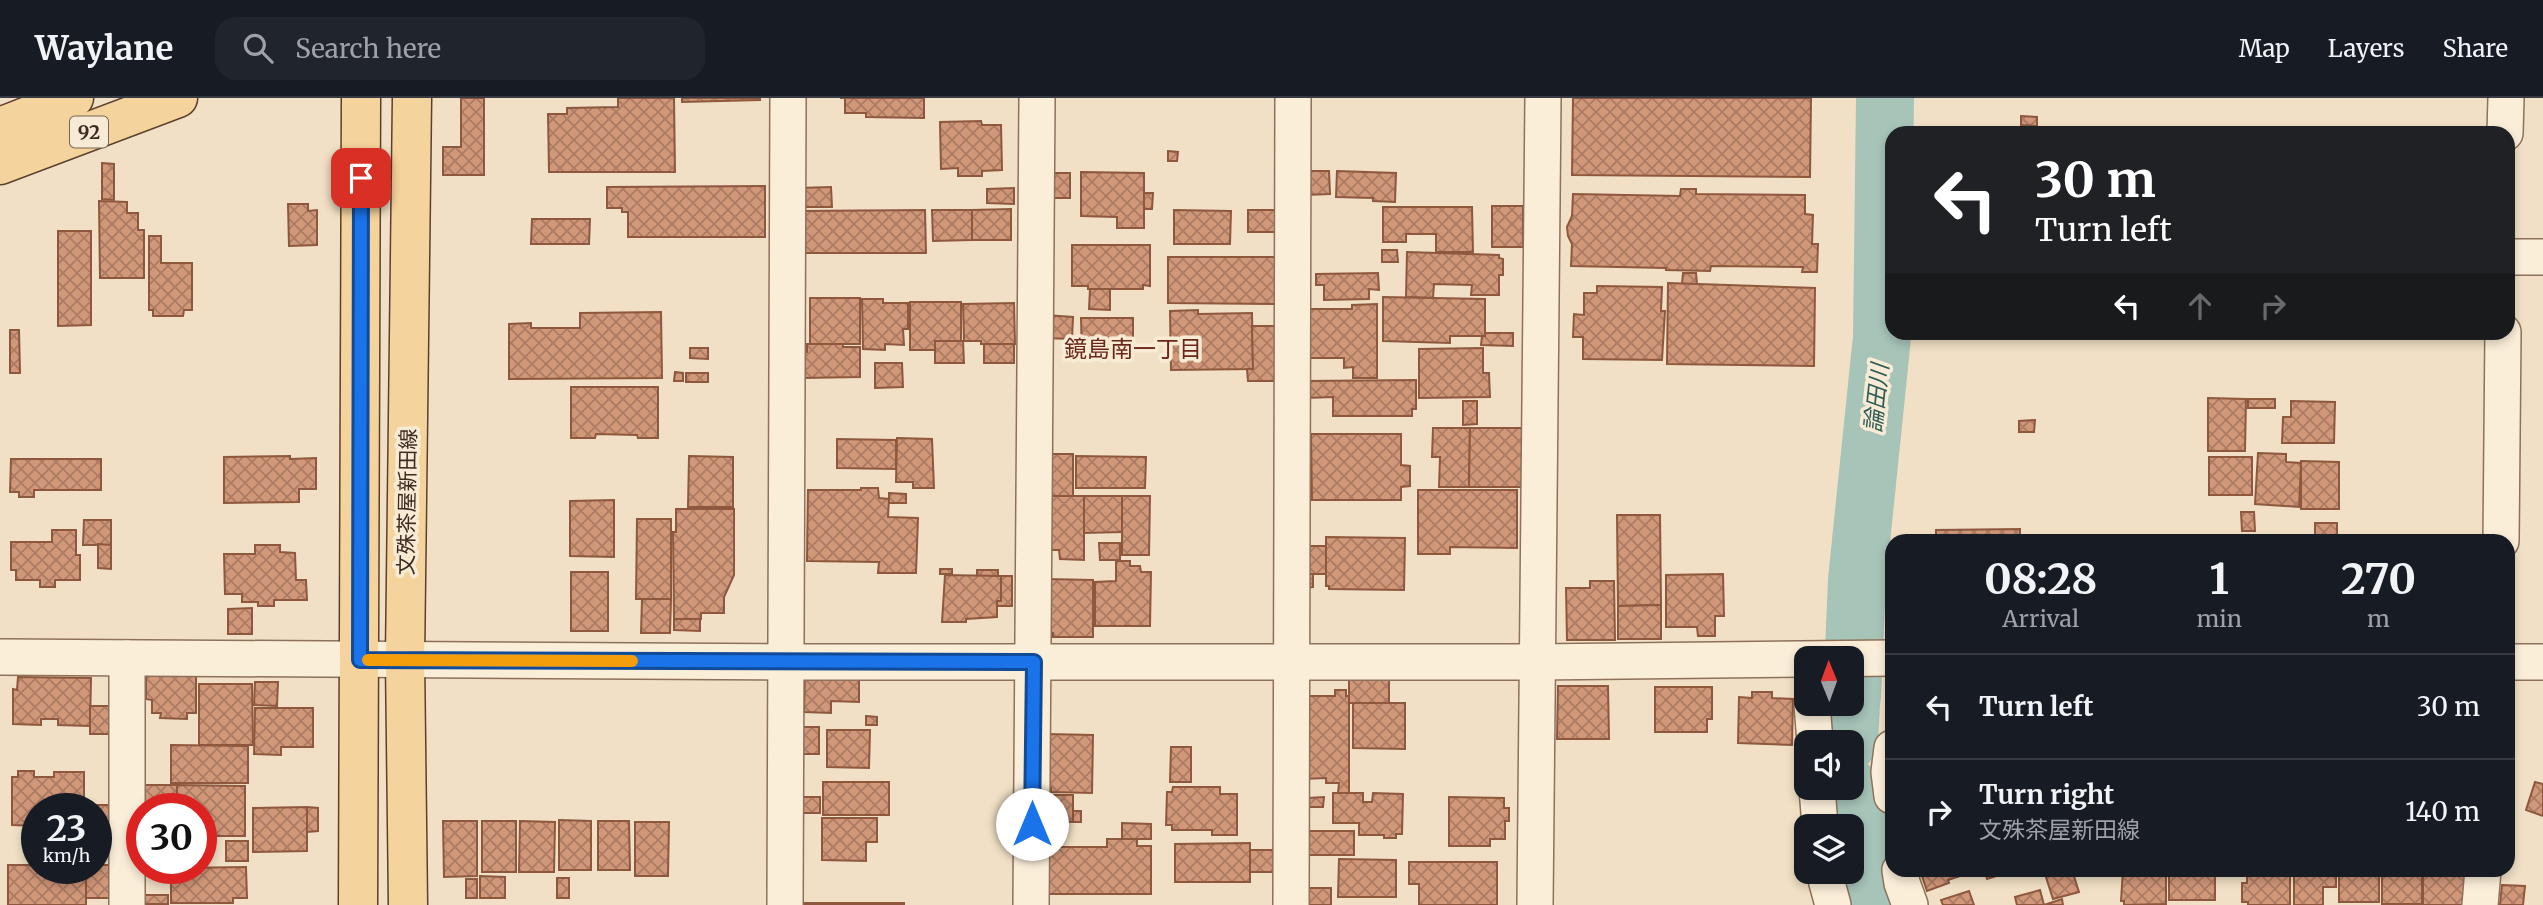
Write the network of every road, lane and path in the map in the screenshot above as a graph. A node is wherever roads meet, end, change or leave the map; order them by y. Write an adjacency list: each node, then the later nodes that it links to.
1 (74, 98): 11 (main road, 92)
2 (178, 98): 12 (main road, 92)
3 (361, 98): 23 (main road)
4 (412, 98): 22 (main road, 文殊茶屋新田線)
5 (788, 98): 29 (street)
6 (1037, 98): 24 (street)
7 (1293, 98): 25 (street)
8 (1543, 98): 26 (street)
9 (2506, 98): 10 (street)
10 (2505, 126)
11 (0, 127)
12 (0, 165)
13 (2515, 257): 14 (street)
14 (2543, 257)
15 (2503, 340): 16 (street)
16 (2501, 534)
17 (0, 657): 18 (street)
18 (127, 658): 23 (street); 33 (street)
19 (1794, 658): 26 (street)
20 (1864, 658): 21 (street)
21 (1885, 658)
22 (405, 659): 23 (street); 29 (street); 35 (main road, 文殊茶屋新田線)
23 (360, 660): 34 (main road)
24 (1034, 662): 25 (street); 29 (street); 37 (street)
25 (1291, 662): 26 (street); 38 (street)
26 (1536, 662): 39 (street)
27 (2515, 662): 28 (street)
28 (2543, 662)
29 (785, 663): 36 (street)
30 (1901, 877): 41 (street)
31 (2482, 877): 42 (street)
32 (1827, 884): 40 (street)
33 (127, 905)
34 (358, 905)
35 (408, 905)
36 (785, 905)
37 (1031, 905)
38 (1291, 905)
39 (1535, 905)
40 (1833, 905)
41 (1910, 905)
42 (2480, 905)

